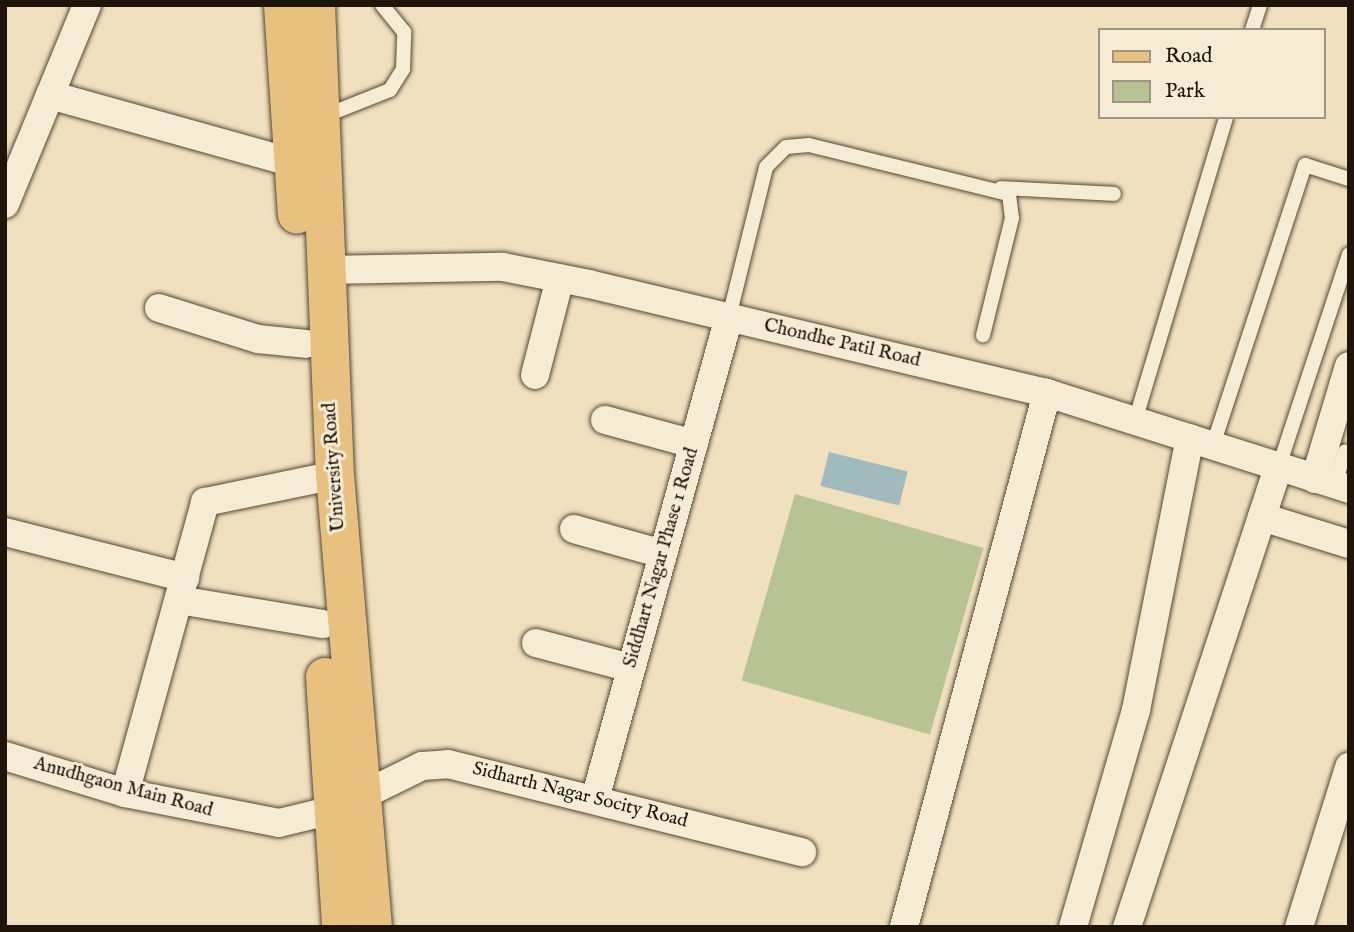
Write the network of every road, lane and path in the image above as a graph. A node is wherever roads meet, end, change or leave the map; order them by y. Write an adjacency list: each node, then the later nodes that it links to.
1 (87, 5): 7 (street)
2 (284, 5): 10 (main road, University Road)
3 (316, 5): 8 (main road, University Road)
4 (1260, 5): 6 (lane)
5 (385, 6): 8 (lane)
6 (1253, 28)
7 (50, 95): 10 (street); 14 (street)
8 (320, 117): 16 (main road, University Road)
9 (1225, 119): 26 (lane)
10 (294, 163): 21 (main road, University Road)
11 (1349, 179): 27 (lane)
12 (999, 187): 13 (lane); 19 (lane); 20 (lane)
13 (1114, 194)
14 (5, 204)
15 (1349, 254): 30 (lane)
16 (323, 270): 17 (street, Chondhe Patil Road); 31 (main road, University Road)
17 (560, 278): 19 (street, Chondhe Patil Road); 23 (street)
18 (159, 308): 21 (street)
19 (729, 317): 24 (street, Chondhe Patil Road); 28 (street, Siddhart Nagar Phase 1 Road)
20 (983, 335)
21 (306, 344): 31 (main road, University Road)
22 (1349, 366): 32 (street)
23 (535, 375)
24 (1047, 393): 26 (street, Chondhe Patil Road); 50 (street)
25 (605, 420): 28 (street)
26 (1135, 421): 27 (street, Chondhe Patil Road)
27 (1202, 442): 30 (street, Chondhe Patil Road); 51 (street)
28 (694, 444): 37 (street, Siddhart Nagar Phase 1 Road)
29 (1347, 448): 32 (lane)
30 (1279, 466): 32 (street, Chondhe Patil Road); 33 (street)
31 (325, 476): 38 (street); 39 (main road, University Road); 46 (main road, University Road)
32 (1333, 484)
33 (1262, 517): 36 (street); 52 (street)
34 (574, 528): 37 (street)
35 (5, 532): 38 (street)
36 (1349, 544)
37 (663, 554): 41 (street, Siddhart Nagar Phase 1 Road)
38 (182, 589): 39 (street); 44 (street)
39 (323, 624): 46 (main road, University Road)
40 (536, 643): 41 (street)
41 (631, 668): 45 (street, Siddhart Nagar Phase 1 Road)
42 (5, 756): 44 (street, Anudhgaon Main Road)
43 (1349, 767): 53 (street)
44 (125, 793): 46 (street, Anudhgaon Main Road)
45 (595, 799): 46 (street, Sidharth Nagar Socity Road); 47 (street, Sidharth Nagar Socity Road)
46 (348, 804): 48 (main road, University Road); 49 (main road, University Road)
47 (802, 852)
48 (341, 927)
49 (373, 927)
50 (904, 927)
51 (1073, 927)
52 (1127, 927)
53 (1299, 927)

